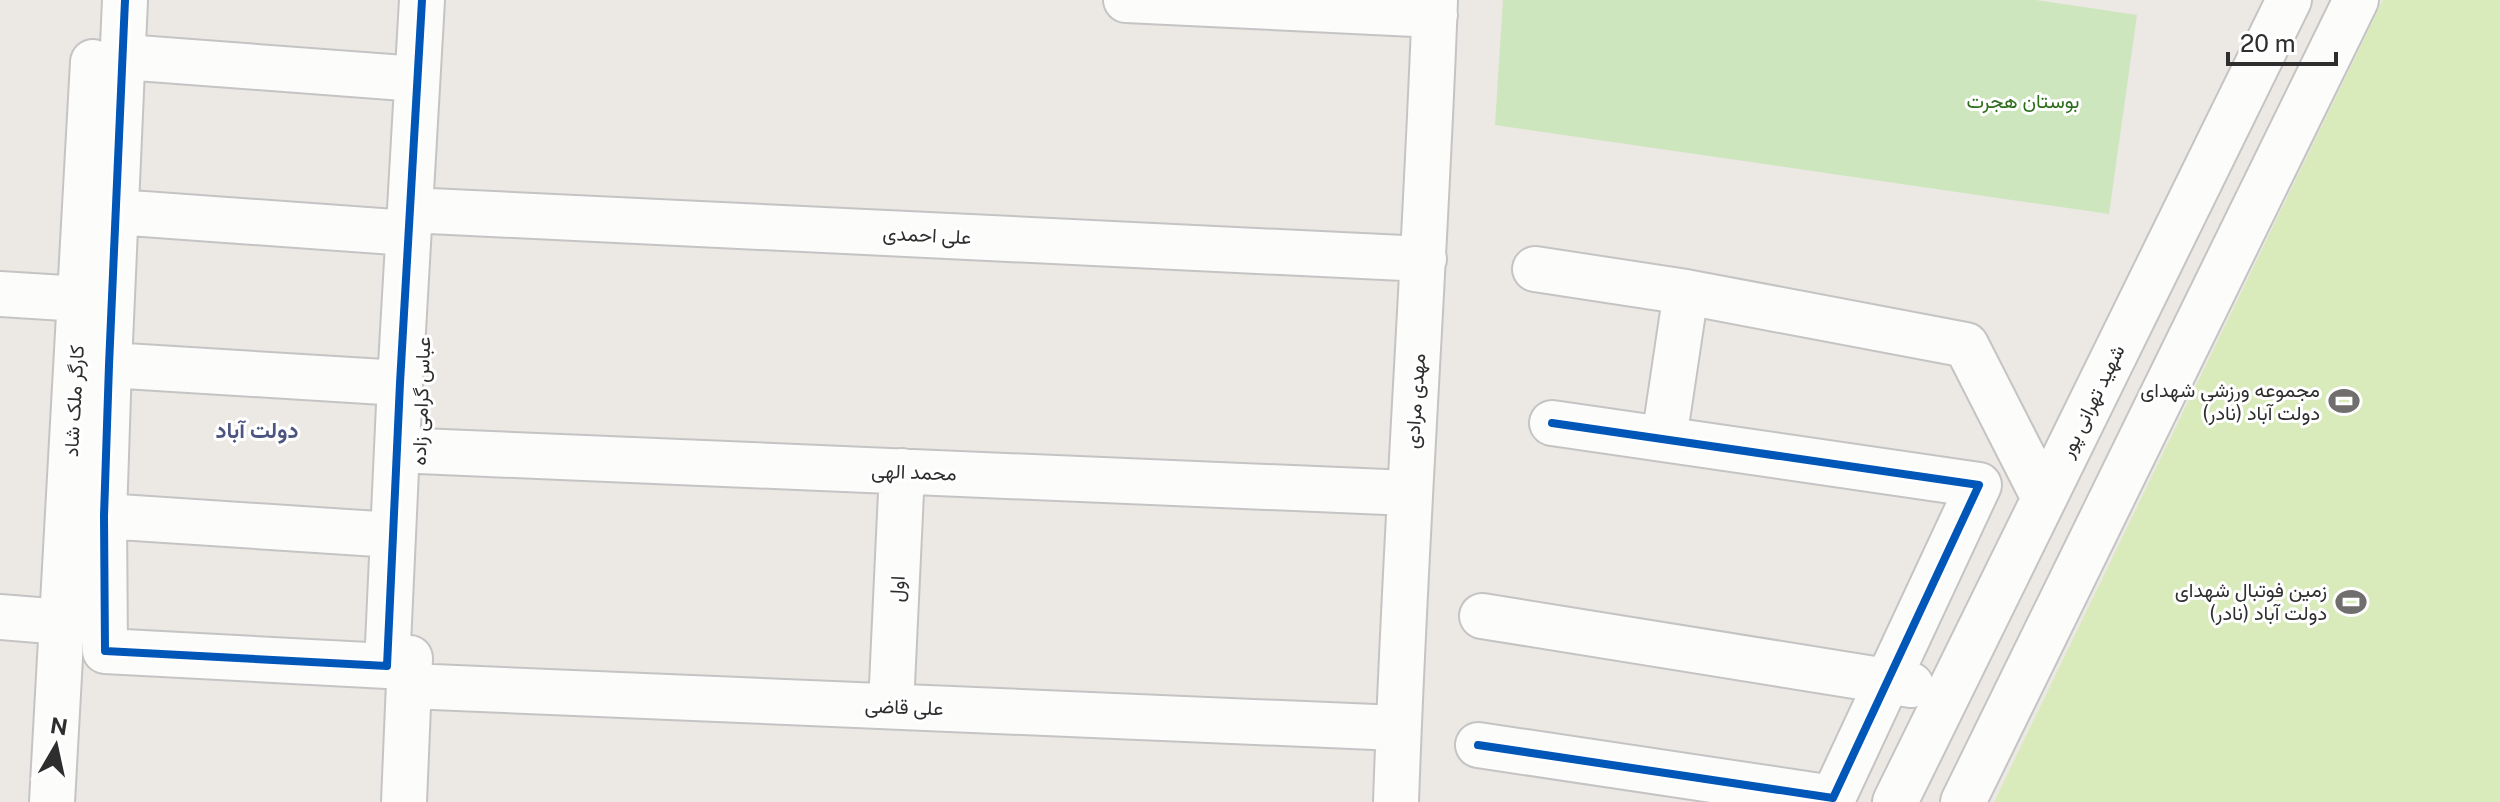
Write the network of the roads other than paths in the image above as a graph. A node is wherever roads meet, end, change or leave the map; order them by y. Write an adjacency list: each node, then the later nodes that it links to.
1 (97, 0): 17 (street, کارگر ملک شاد)
2 (125, 0): 9 (street)
3 (422, 0): 10 (street)
4 (439, 0): 12 (street, عباس گرامی زاده)
5 (1126, 0): 8 (street)
6 (2289, 0): 24 (street, شهید تهرانی پور)
7 (2356, 0): 40 (street)
8 (1435, 8): 13 (street, مهدی مرادی)
9 (124, 57): 10 (street); 11 (street)
10 (417, 79): 12 (street)
11 (116, 212): 12 (street, علی احمدی); 17 (street)
12 (419, 222): 13 (street, علی احمدی); 18 (street); 21 (street, عباس گرامی زاده)
13 (1424, 259): 23 (street, مهدی مرادی)
14 (1535, 269): 15 (street)
15 (1686, 292): 20 (street); 24 (street)
16 (0, 294): 17 (street)
17 (94, 330): 18 (street); 25 (street); 29 (street, کارگر ملک شاد)
18 (400, 383): 26 (street)
19 (1552, 423): 20 (street)
20 (1664, 439): 30 (street)
21 (419, 451): 22 (street, محمد الهی); 31 (street, عباس گرامی زاده)
22 (902, 471): 23 (street, محمد الهی); 33 (street, اول)
23 (1409, 493): 34 (street, مهدی مرادی)
24 (2044, 498): 32 (street, شهید تهرانی پور)
25 (104, 516): 26 (street); 26 (street)
26 (393, 535)
27 (1482, 616): 30 (street)
28 (0, 617): 29 (street)
29 (62, 622): 36 (street, کارگر ملک شاد)
30 (1886, 681): 32 (street); 35 (street)
31 (409, 686): 33 (street, علی قاضی); 37 (street, عباس گرامی زاده)
32 (1949, 691): 39 (street, شهید تهرانی پور)
33 (891, 706): 34 (street, علی قاضی)
34 (1398, 728): 38 (street, مهدی مرادی)
35 (1478, 745)
36 (52, 802)
37 (404, 802)
38 (1396, 802)
39 (1895, 802)
40 (1963, 802)

